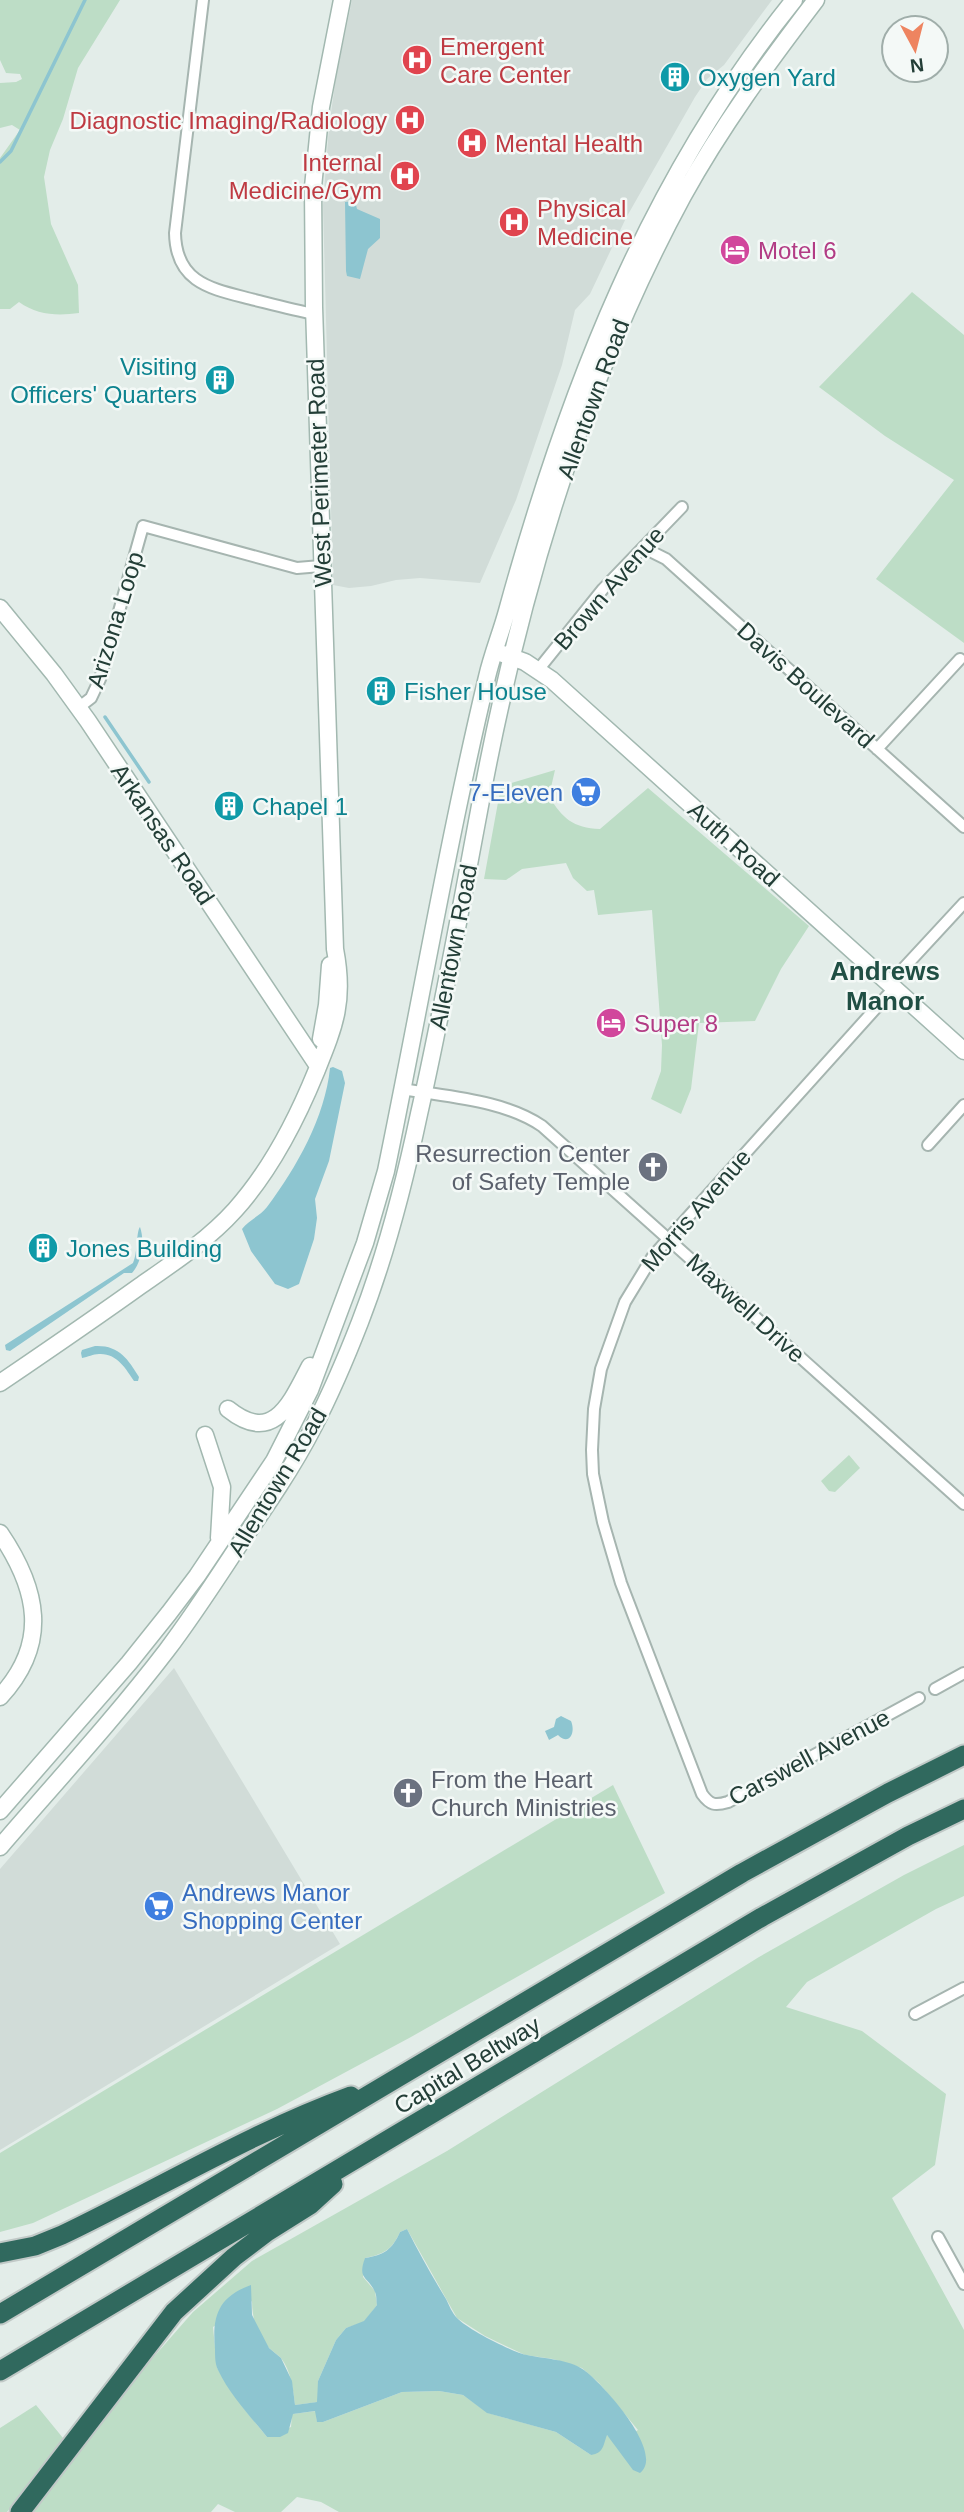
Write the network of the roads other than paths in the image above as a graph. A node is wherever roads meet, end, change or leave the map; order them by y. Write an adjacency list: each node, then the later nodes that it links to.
1 (203, 0): 5 (street)
2 (342, 0): 5 (main road, West Perimeter Road)
3 (794, 0): 10 (main road, Allentown Road)
4 (816, 0): 11 (main road, Allentown Road)
5 (314, 314): 8 (main road, West Perimeter Road)
6 (681, 507): 7 (street, Brown Avenue)
7 (644, 548): 13 (street, Brown Avenue); 15 (street, Davis Boulevard)
8 (321, 566): 14 (street, Arizona Loop); 20 (main road, West Perimeter Road)
9 (0, 608): 14 (main road, Arkansas Road)
10 (494, 652): 11 (main road, Auth Road); 21 (main road, Allentown Road)
11 (511, 656): 13 (main road, Auth Road); 22 (main road, Allentown Road)
12 (960, 659): 15 (street)
13 (538, 670): 18 (main road, Auth Road)
14 (78, 708): 20 (main road, Arkansas Road)
15 (877, 748): 16 (street, Davis Boulevard)
16 (964, 827)
17 (964, 903): 18 (street, Morris Avenue)
18 (892, 986): 19 (main road, Auth Road); 25 (street, Morris Avenue)
19 (964, 1051)
20 (318, 1066): 27 (main road, West Perimeter Road)
21 (403, 1089): 22 (street, Maxwell Drive); 26 (main road, Allentown Road)
22 (424, 1092): 25 (street, Maxwell Drive); 41 (main road, Allentown Road)
23 (964, 1105): 24 (street)
24 (928, 1145)
25 (667, 1238): 30 (street, Maxwell Drive); 38 (street, Morris Avenue)
26 (341, 1309): 28 (main road); 32 (main road, Allentown Road)
27 (0, 1383)
28 (228, 1409)
29 (205, 1435): 32 (main road)
30 (964, 1504)
31 (0, 1533): 35 (main road)
32 (218, 1545): 40 (main road, Allentown Road)
33 (964, 1673): 34 (street)
34 (935, 1689)
35 (0, 1696)
36 (919, 1698): 38 (street, Carswell Avenue)
37 (964, 1755): 44 (highway, Capital Beltway)
38 (702, 1794)
39 (964, 1809): 45 (highway, Capital Beltway)
40 (0, 1811)
41 (0, 1847)
42 (964, 1988): 43 (street)
43 (915, 2014)
44 (395, 2081): 47 (highway); 49 (highway, Capital Beltway)
45 (366, 2154): 50 (highway, Capital Beltway); 51 (highway)
46 (938, 2237): 48 (street)
47 (0, 2253)
48 (964, 2284)
49 (0, 2314)
50 (0, 2371)
51 (20, 2512)

